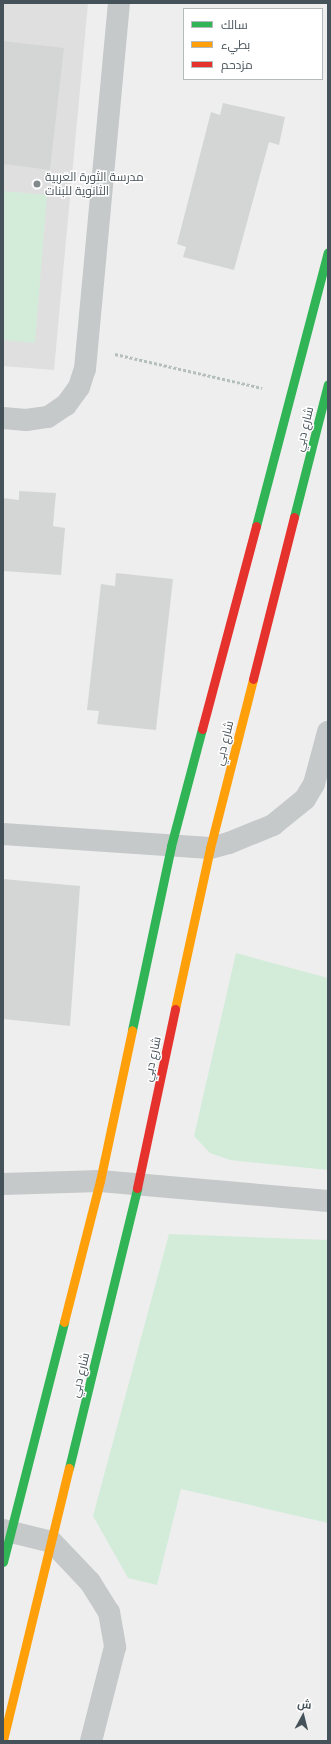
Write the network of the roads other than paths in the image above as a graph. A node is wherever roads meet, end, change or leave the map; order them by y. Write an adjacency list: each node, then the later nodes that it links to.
1 (119, 3): 4 (street)
2 (328, 252): 7 (street, شارع دبي)
3 (328, 384): 8 (street, شارع دبي)
4 (3, 418)
5 (328, 732): 8 (street)
6 (3, 834): 7 (street)
7 (171, 846): 8 (street); 9 (street, شارع دبي)
8 (210, 848): 11 (street, شارع دبي)
9 (100, 1181): 10 (street); 11 (street); 13 (street, شارع دبي)
10 (3, 1184)
11 (138, 1184): 12 (street); 14 (street, شارع دبي)
12 (328, 1201)
13 (7, 1530): 14 (street); 15 (street, شارع دبي)
14 (52, 1542): 16 (street, شارع دبي); 17 (street)
15 (3, 1562)
16 (3, 1740)
17 (91, 1741)

